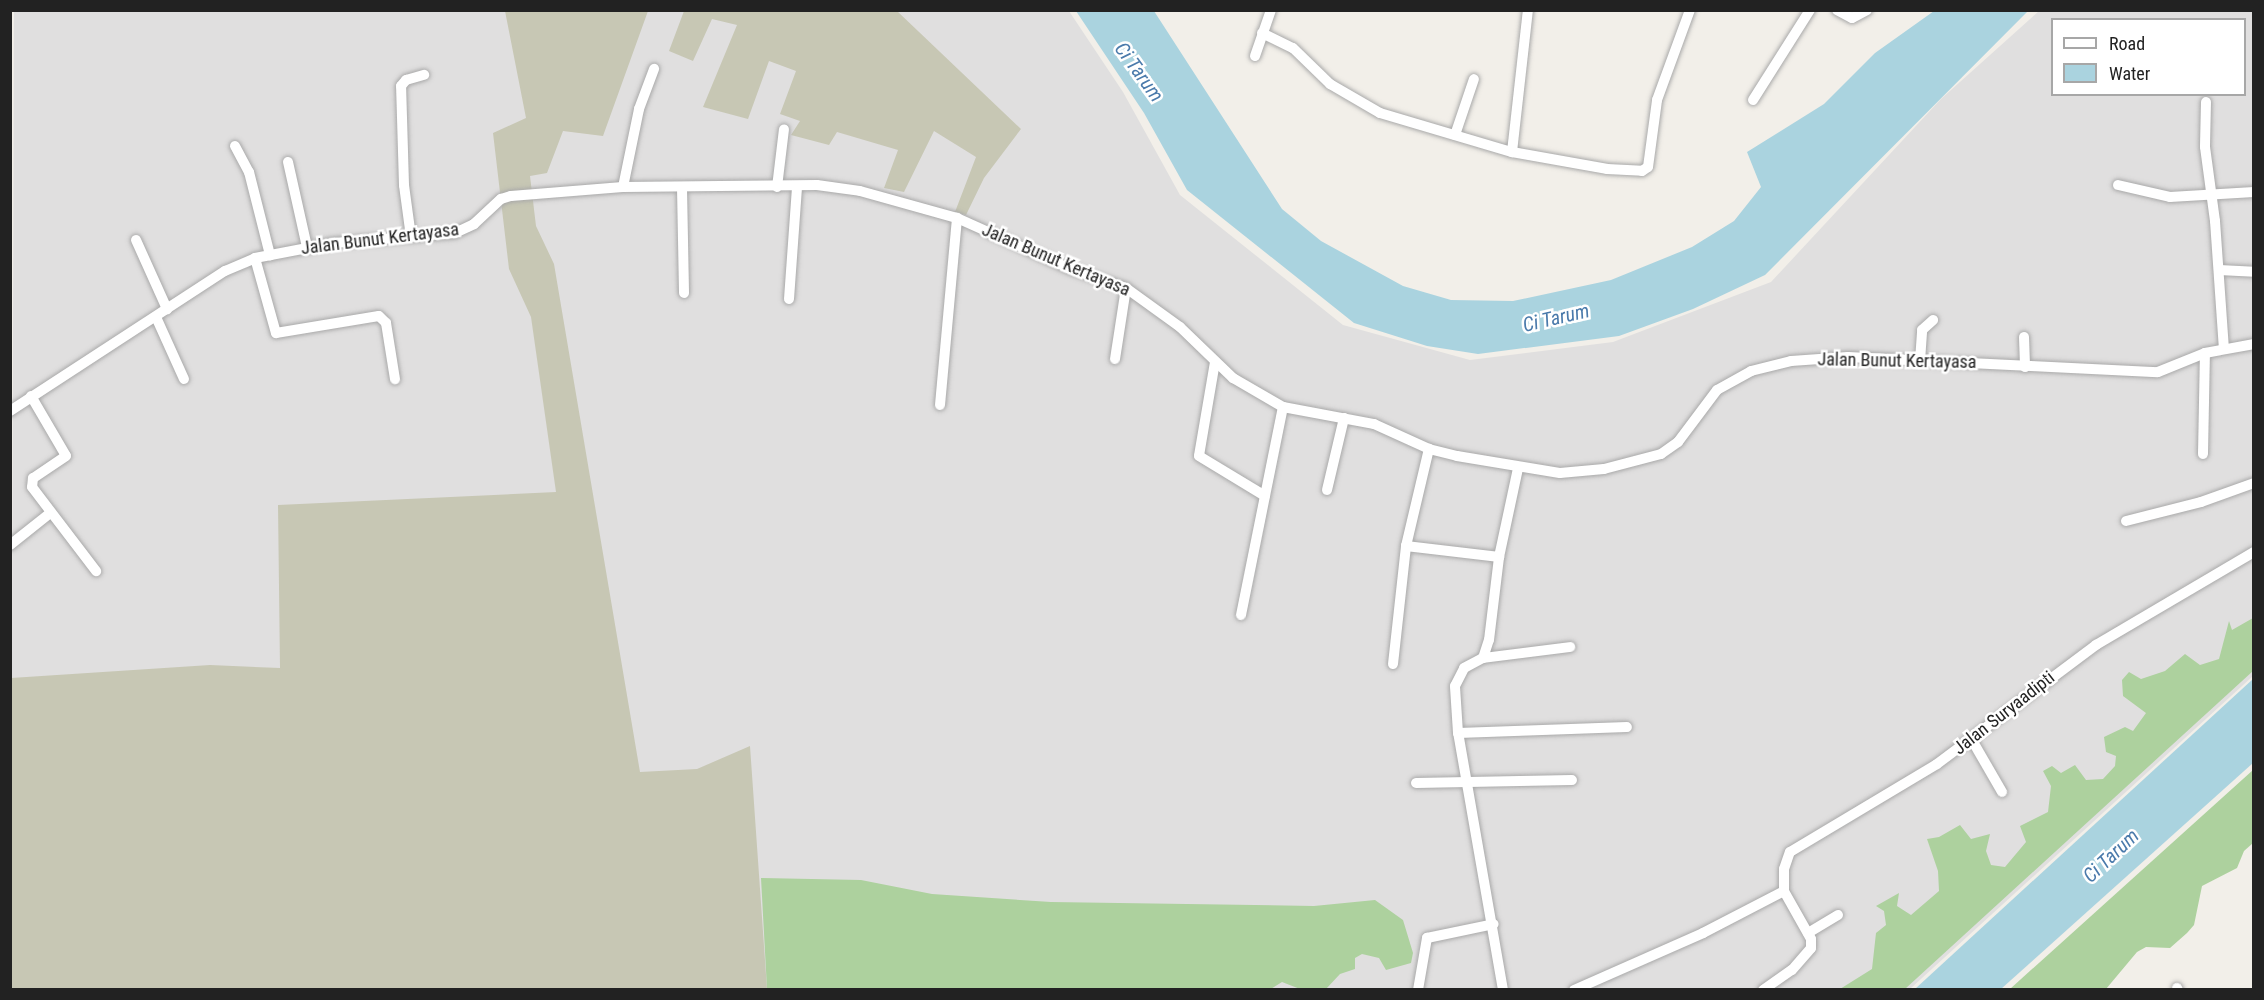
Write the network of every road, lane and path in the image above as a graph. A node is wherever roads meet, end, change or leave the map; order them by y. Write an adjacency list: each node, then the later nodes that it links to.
1 (1271, 10): 7 (street)
2 (1528, 10): 17 (street)
3 (1690, 10): 17 (street)
4 (1810, 10): 12 (street)
5 (1837, 10): 6 (street)
6 (1868, 10)
7 (1262, 33): 8 (street); 15 (street)
8 (1255, 56)
9 (654, 69): 20 (street)
10 (424, 75): 27 (street)
11 (1474, 80): 15 (street)
12 (1753, 100)
13 (2206, 102): 25 (street)
14 (784, 129): 21 (street)
15 (1455, 135): 17 (street)
16 (236, 146): 30 (street)
17 (1512, 152)
18 (288, 162): 29 (street)
19 (2118, 185): 25 (street)
20 (623, 187): 23 (street, Jalan Bunut Kertayasa); 27 (street, Jalan Bunut Kertayasa)
21 (777, 187): 22 (street, Jalan Bunut Kertayasa); 23 (street, Jalan Bunut Kertayasa)
22 (797, 187): 26 (street, Jalan Bunut Kertayasa); 36 (street)
23 (682, 188): 35 (street)
24 (2253, 192): 25 (street)
25 (2211, 195): 32 (street)
26 (957, 218): 34 (street, Jalan Bunut Kertayasa); 51 (street)
27 (411, 237): 29 (street, Jalan Bunut Kertayasa)
28 (136, 240): 37 (street)
29 (307, 247): 30 (street, Jalan Bunut Kertayasa)
30 (270, 255): 31 (street, Jalan Bunut Kertayasa)
31 (255, 258): 37 (street, Jalan Bunut Kertayasa); 49 (street)
32 (2219, 270): 33 (street); 42 (street)
33 (2253, 272)
34 (1126, 288): 44 (street); 46 (street, Jalan Bunut Kertayasa)
35 (684, 293)
36 (789, 299)
37 (167, 309): 38 (street, Jalan Bunut Kertayasa)
38 (156, 317): 48 (street); 50 (street, Jalan Bunut Kertayasa)
39 (1932, 320): 45 (street)
40 (2024, 337): 47 (street)
41 (2253, 344): 42 (street, Jalan Bunut Kertayasa)
42 (2224, 349): 43 (street, Jalan Bunut Kertayasa)
43 (2205, 353): 47 (street, Jalan Bunut Kertayasa); 56 (street)
44 (1115, 359)
45 (1920, 361): 47 (street, Jalan Bunut Kertayasa); 57 (street, Jalan Bunut Kertayasa)
46 (1215, 362): 52 (street, Jalan Bunut Kertayasa); 60 (street)
47 (2025, 367)
48 (184, 379)
49 (395, 379)
50 (31, 396): 53 (street, Jalan Bunut Kertayasa); 61 (street)
51 (940, 405)
52 (1283, 406): 54 (street, Jalan Bunut Kertayasa); 60 (street)
53 (10, 411)
54 (1344, 417): 55 (street, Jalan Bunut Kertayasa); 59 (street)
55 (1429, 449): 57 (street, Jalan Bunut Kertayasa); 64 (street)
56 (2204, 454)
57 (1518, 468): 66 (street)
58 (2253, 483): 62 (street)
59 (1327, 490)
60 (1265, 496): 68 (street)
61 (49, 514): 63 (street); 67 (street)
62 (2126, 521)
63 (10, 545)
64 (1406, 546): 66 (street); 71 (street)
65 (2253, 552): 74 (street, Jalan Suryaadipti)
66 (1498, 557): 70 (street)
67 (96, 571)
68 (1241, 615)
69 (1570, 647): 70 (street)
70 (1483, 658): 73 (street)
71 (1393, 664)
72 (1627, 727): 73 (street)
73 (1458, 733): 77 (street)
74 (1972, 740): 78 (street); 79 (street, Jalan Suryaadipti)
75 (1572, 780): 77 (street)
76 (1416, 783): 77 (street)
77 (1466, 784): 81 (street)
78 (2002, 792)
79 (1784, 891): 82 (street); 85 (street)
80 (1839, 915): 82 (street)
81 (1494, 924): 83 (street); 84 (street)
82 (1808, 933): 86 (street)
83 (1418, 990)
84 (1503, 990)
85 (1574, 990)
86 (1763, 990)

